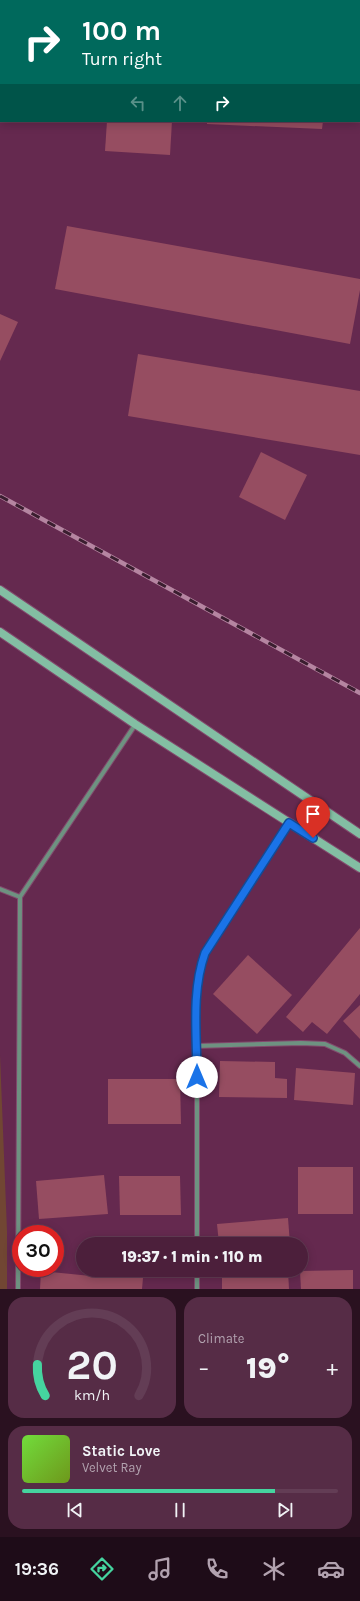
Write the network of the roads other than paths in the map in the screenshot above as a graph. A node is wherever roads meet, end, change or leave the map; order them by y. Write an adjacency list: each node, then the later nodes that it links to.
1 (0, 590): 5 (street)
2 (0, 632): 3 (street)
3 (136, 724): 4 (street); 8 (street)
4 (289, 823): 6 (street); 9 (street)
5 (360, 834)
6 (360, 868)
7 (0, 889): 8 (street)
8 (20, 897): 13 (street)
9 (196, 1046): 10 (street); 11 (street)
10 (360, 1066)
11 (197, 1237)
12 (197, 1277): 14 (street)
13 (18, 1289)
14 (198, 1289)

